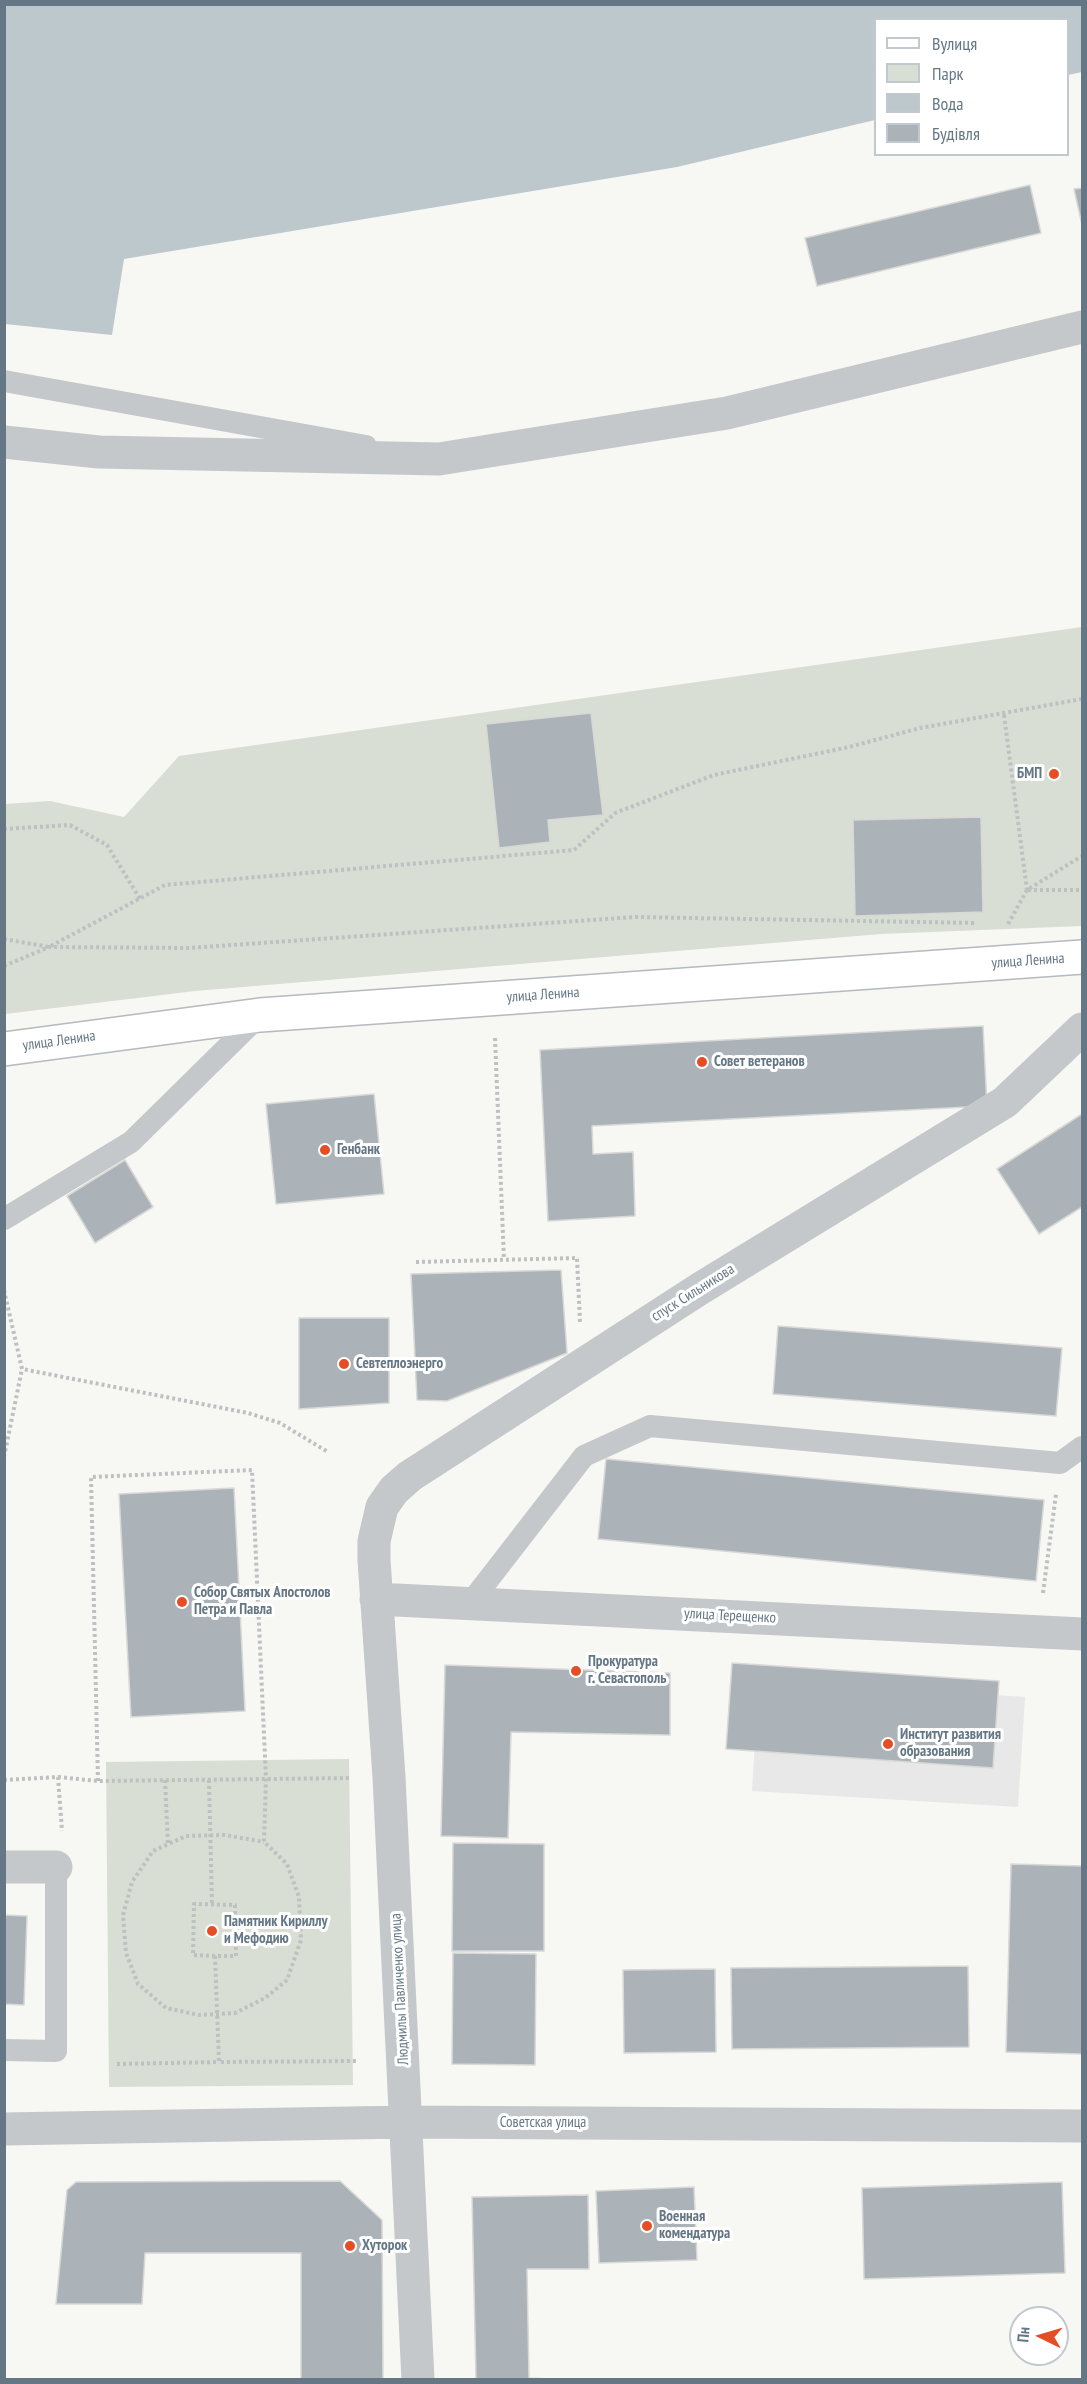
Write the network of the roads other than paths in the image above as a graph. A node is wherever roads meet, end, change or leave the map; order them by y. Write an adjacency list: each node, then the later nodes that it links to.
1 (1083, 327): 4 (street)
2 (4, 381): 4 (lane)
3 (4, 442): 4 (street)
4 (440, 459)
5 (1083, 957): 6 (main road, улица Ленина)
6 (260, 1015): 8 (main road, улица Ленина); 9 (lane)
7 (1083, 1029): 11 (street, спуск Сильникова)
8 (4, 1049)
9 (4, 1219)
10 (1083, 1447): 12 (lane)
11 (376, 1599): 12 (street, улица Терещенко); 17 (street, Людмилы Павличенко улица)
12 (471, 1602): 13 (street, улица Терещенко)
13 (1083, 1634)
14 (59, 1851): 15 (street); 16 (lane)
15 (4, 1867)
16 (4, 2050)
17 (407, 2122): 18 (street, Советская улица); 19 (street, Советская улица); 20 (street, Людмилы Павличенко улица)
18 (1083, 2126)
19 (4, 2129)
20 (418, 2379)

